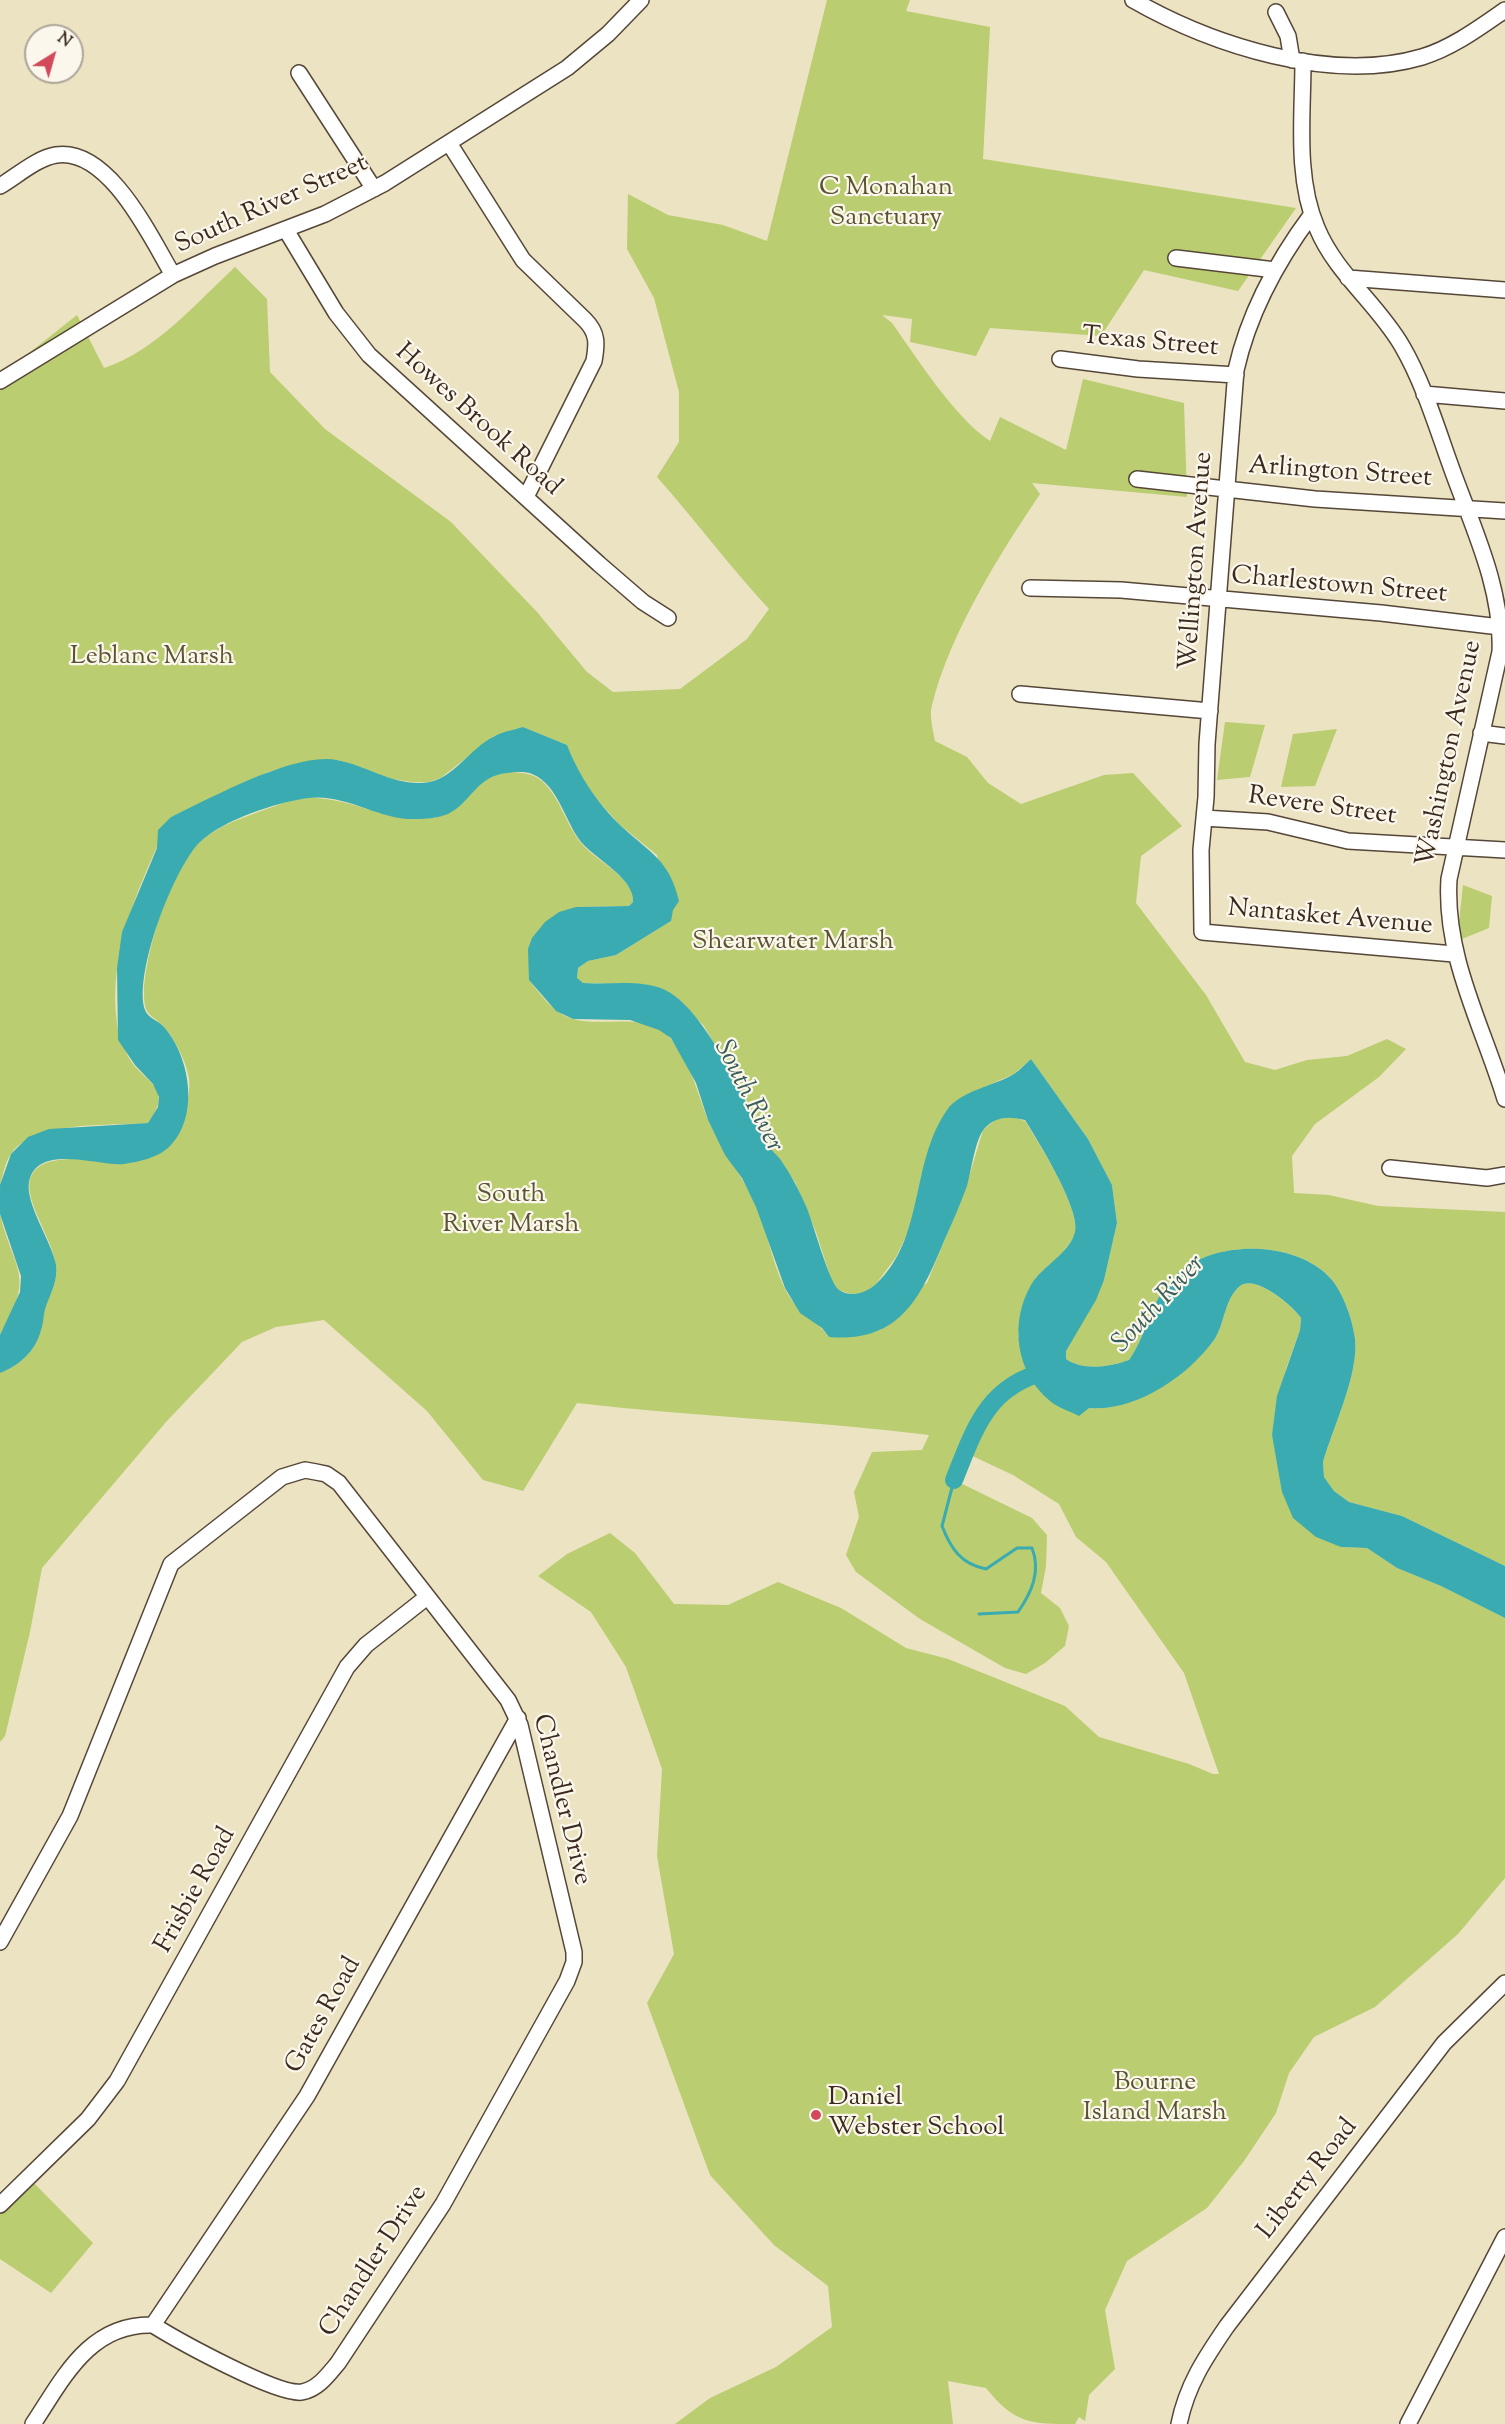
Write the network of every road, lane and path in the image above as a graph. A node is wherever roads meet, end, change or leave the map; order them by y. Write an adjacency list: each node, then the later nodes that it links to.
1 (641, 0): 7 (street, South River Street)
2 (1133, 0): 5 (street)
3 (1505, 10): 5 (street)
4 (1276, 12): 5 (street, Washington Avenue)
5 (1297, 61): 10 (street, Washington Avenue)
6 (299, 73): 9 (street)
7 (449, 143): 9 (street, South River Street); 24 (street)
8 (0, 186): 14 (street)
9 (374, 189): 11 (street, South River Street)
10 (1312, 214): 13 (street, Wellington Avenue); 15 (street, Washington Avenue)
11 (286, 230): 14 (street, South River Street); 24 (street, Howes Brook Road)
12 (1176, 258): 13 (street)
13 (1275, 270): 18 (street, Wellington Avenue)
14 (173, 275): 19 (street, South River Street)
15 (1348, 278): 16 (street); 20 (street, Washington Avenue)
16 (1505, 290)
17 (1060, 359): 18 (street, Texas Street)
18 (1236, 375): 23 (street, Wellington Avenue)
19 (0, 381)
20 (1424, 394): 21 (street); 25 (street, Washington Avenue)
21 (1505, 401)
22 (1137, 479): 23 (street, Arlington Street)
23 (1227, 489): 25 (street, Arlington Street); 28 (street, Wellington Avenue)
24 (526, 497): 29 (street, Howes Brook Road)
25 (1466, 508): 26 (street, Arlington Street); 30 (street, Washington Avenue)
26 (1505, 511)
27 (1030, 588): 28 (street, Charlestown Street)
28 (1218, 599): 30 (street, Charlestown Street); 32 (street, Wellington Avenue)
29 (668, 618)
30 (1500, 627): 33 (street, Washington Avenue)
31 (1020, 694): 32 (street)
32 (1210, 711): 35 (street, Wellington Avenue)
33 (1481, 733): 34 (street); 36 (street, Washington Avenue)
34 (1505, 736)
35 (1204, 818): 36 (street, Revere Street); 38 (street, Wellington Avenue)
36 (1456, 847): 37 (street, Revere Street); 39 (street, Washington Avenue)
37 (1505, 850)
38 (1202, 932): 39 (street, Nantasket Avenue)
39 (1454, 954): 40 (street, Washington Avenue)
40 (1500, 1066): 41 (street, Washington Avenue)
41 (1505, 1099)
42 (1390, 1168): 43 (street)
43 (1505, 1175)
44 (427, 1596): 45 (street, Chandler Drive); 46 (street, Chandler Drive); 48 (street, Frisbie Road)
45 (518, 1718): 50 (street, Gates Road); 50 (street, Chandler Drive)
46 (0, 1942)
47 (1505, 1983): 52 (street, Liberty Road)
48 (0, 2205)
49 (1505, 2237): 53 (street)
50 (153, 2325): 51 (street)
51 (33, 2424)
52 (1179, 2424)
53 (1408, 2424)

